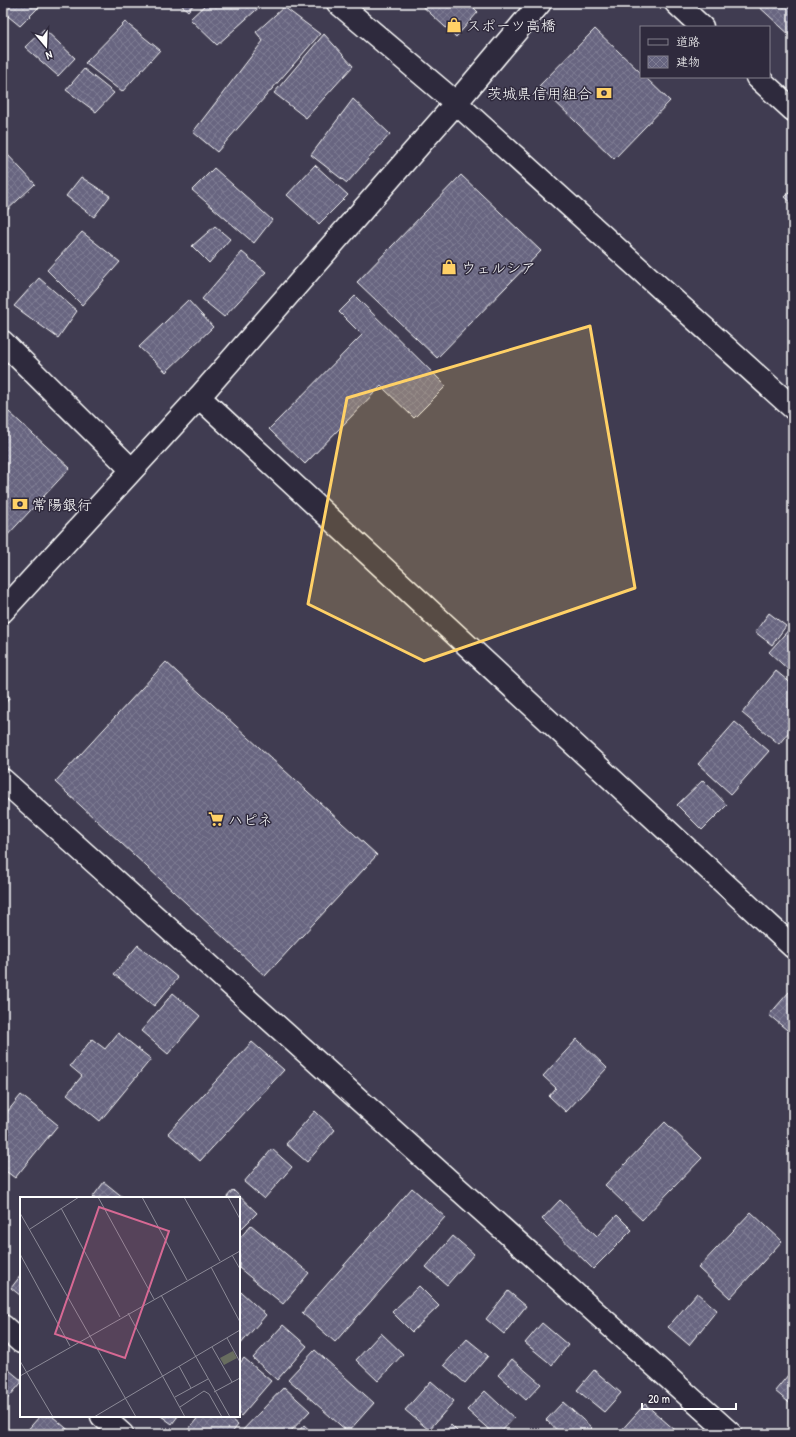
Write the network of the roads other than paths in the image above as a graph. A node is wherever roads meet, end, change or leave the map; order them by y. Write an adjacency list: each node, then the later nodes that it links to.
1 (338, 3): 6 (street)
2 (540, 3): 6 (street)
3 (676, 3): 4 (street)
4 (701, 26)
5 (758, 78): 7 (street)
6 (456, 103): 9 (street); 10 (street)
7 (793, 110)
8 (3, 342): 11 (street)
9 (199, 397): 11 (street); 14 (street)
10 (793, 408)
11 (132, 470): 12 (street)
12 (3, 611)
13 (3, 780): 19 (street)
14 (793, 946)
15 (3, 1326): 16 (street)
16 (20, 1341)
17 (103, 1417): 18 (street)
18 (122, 1434)
19 (731, 1434)

